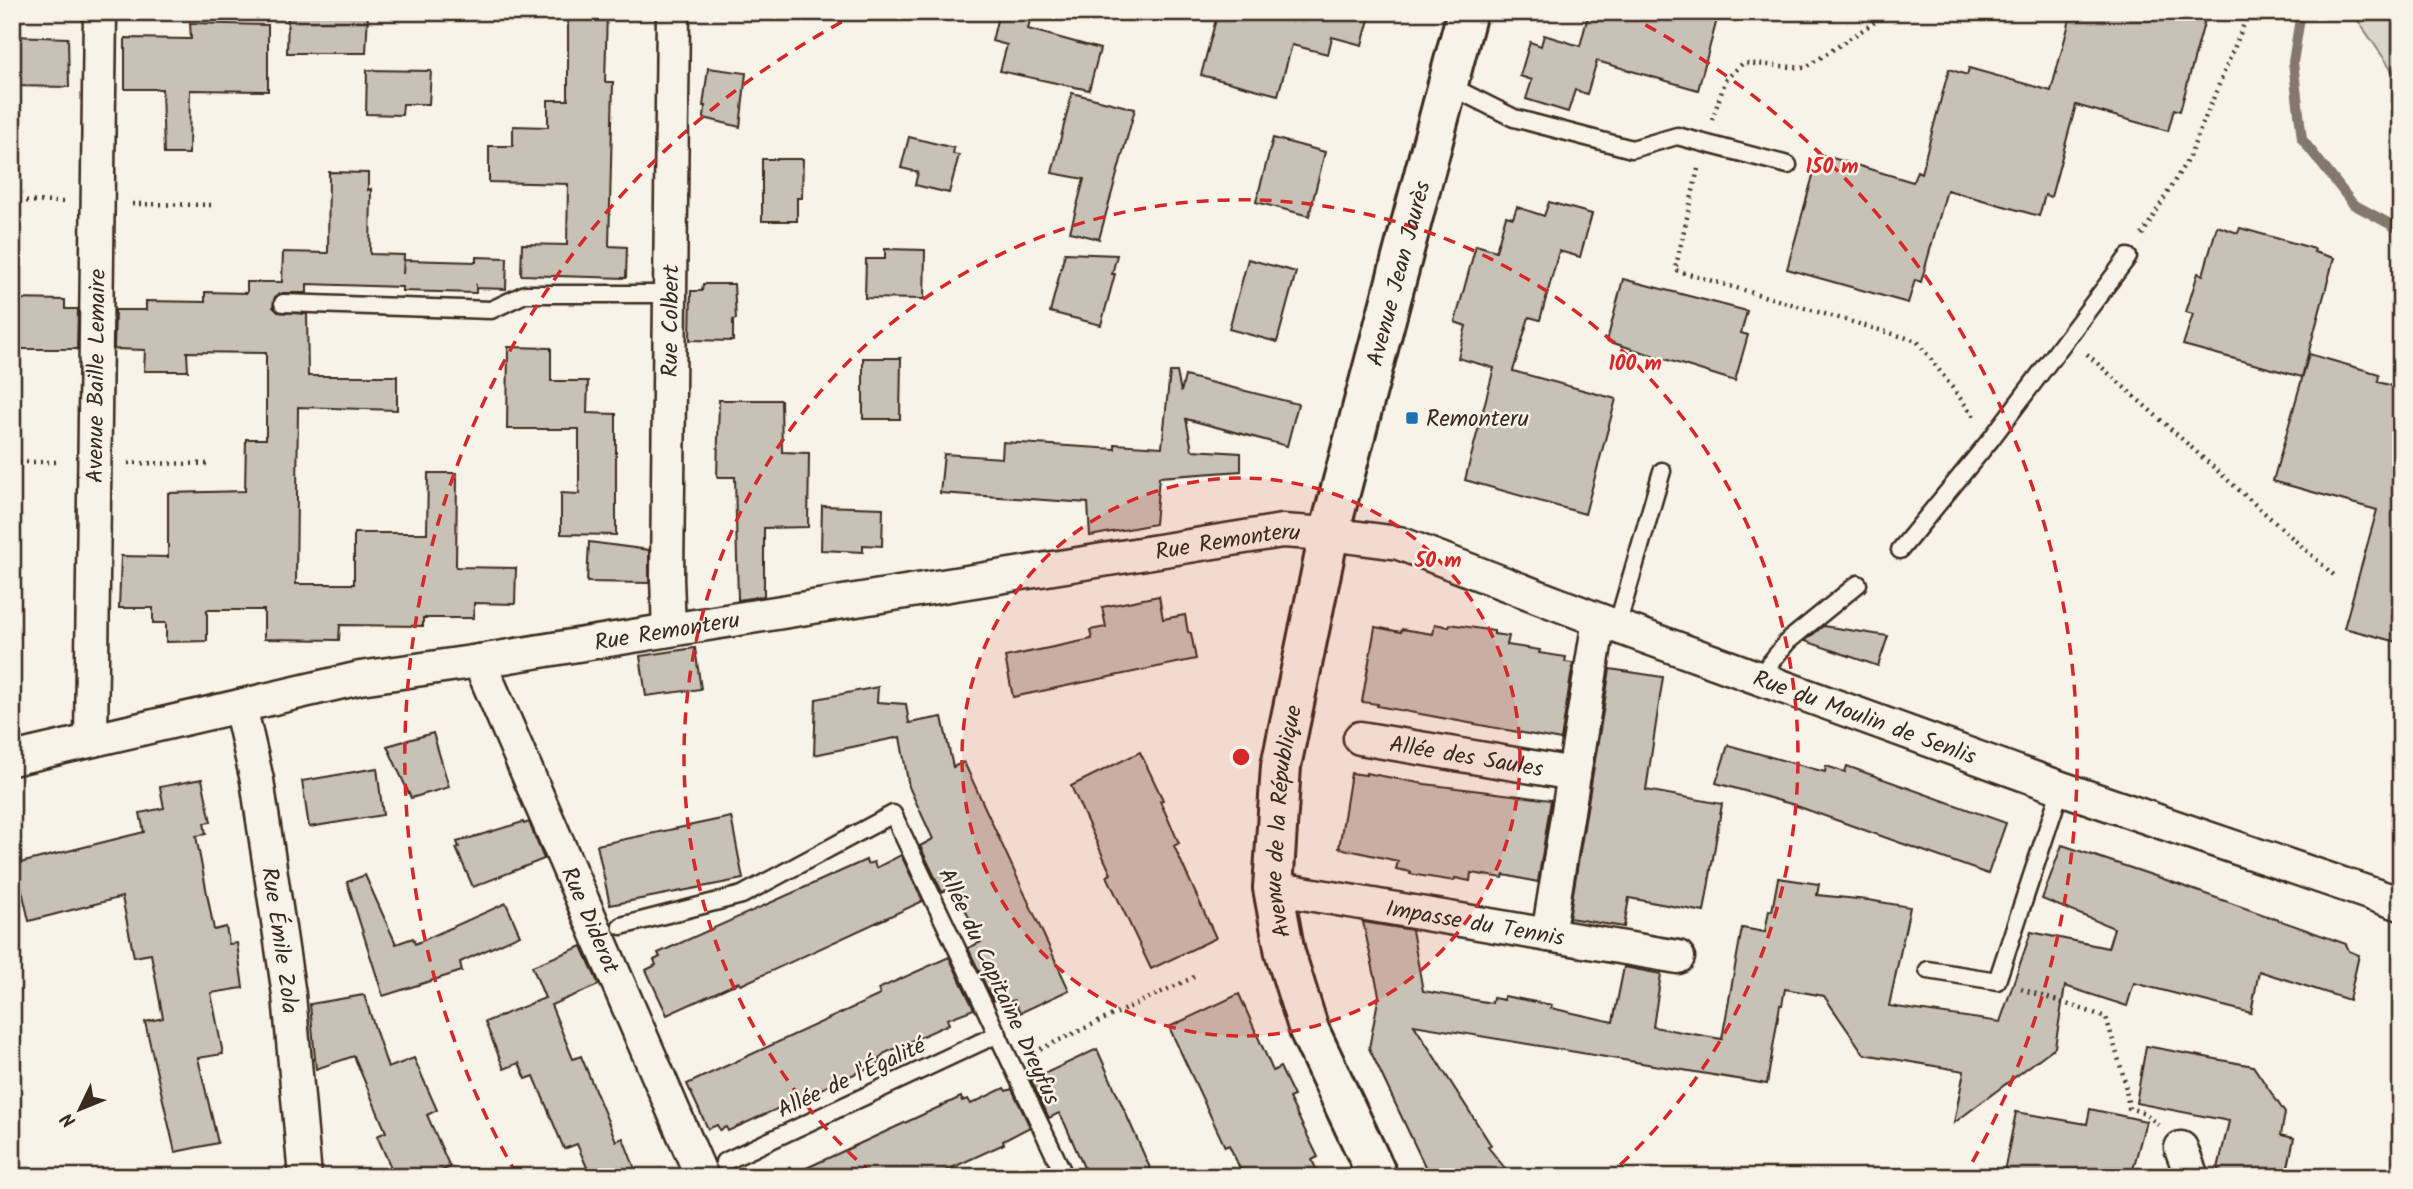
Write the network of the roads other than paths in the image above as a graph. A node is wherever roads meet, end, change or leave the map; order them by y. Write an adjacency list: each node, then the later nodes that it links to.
1 (100, 12): 19 (street, Avenue Baille Lemaire)
2 (673, 12): 7 (street, Rue Colbert)
3 (1467, 12): 4 (street, Avenue Jean Jaurès)
4 (1448, 85): 5 (lane); 10 (street, Avenue Jean Jaurès)
5 (1788, 165)
6 (2128, 257): 11 (lane)
7 (670, 294): 8 (lane); 14 (street, Rue Colbert)
8 (283, 303)
9 (1662, 471): 13 (lane)
10 (1329, 534): 13 (street, Rue du Moulin de Senlis); 14 (street, Rue Remonteru); 23 (street, Avenue de la République)
11 (1900, 550)
12 (1858, 584): 16 (lane)
13 (1608, 623): 16 (street, Rue du Moulin de Senlis); 21 (street, Allée des Saules)
14 (669, 629): 15 (street, Rue Remonteru)
15 (479, 661): 17 (street, Rue Remonteru); 30 (street, Rue Diderot)
16 (1758, 678): 22 (street, Rue du Moulin de Senlis)
17 (240, 706): 19 (street, Rue Remonteru); 31 (street, Rue Émile Zola)
18 (1360, 738): 21 (street, Allée des Saules)
19 (91, 740): 20 (street, Rue Remonteru)
20 (12, 759)
21 (1574, 774): 26 (street, Allée des Saules)
22 (2061, 788): 24 (street, Rue du Moulin de Senlis); 28 (lane)
23 (1273, 888): 26 (street, Impasse du Tennis); 33 (street, Avenue de la République)
24 (2401, 904)
25 (621, 926): 29 (lane, Allée du Capitaine Dreyfus)
26 (1548, 935): 27 (street, Impasse du Tennis)
27 (1678, 957)
28 (1928, 971)
29 (998, 1034): 30 (lane, Allée de l'Égalité); 32 (lane, Allée du Capitaine Dreyfus)
30 (713, 1169)
31 (305, 1177)
32 (1065, 1177)
33 (1378, 1177)

